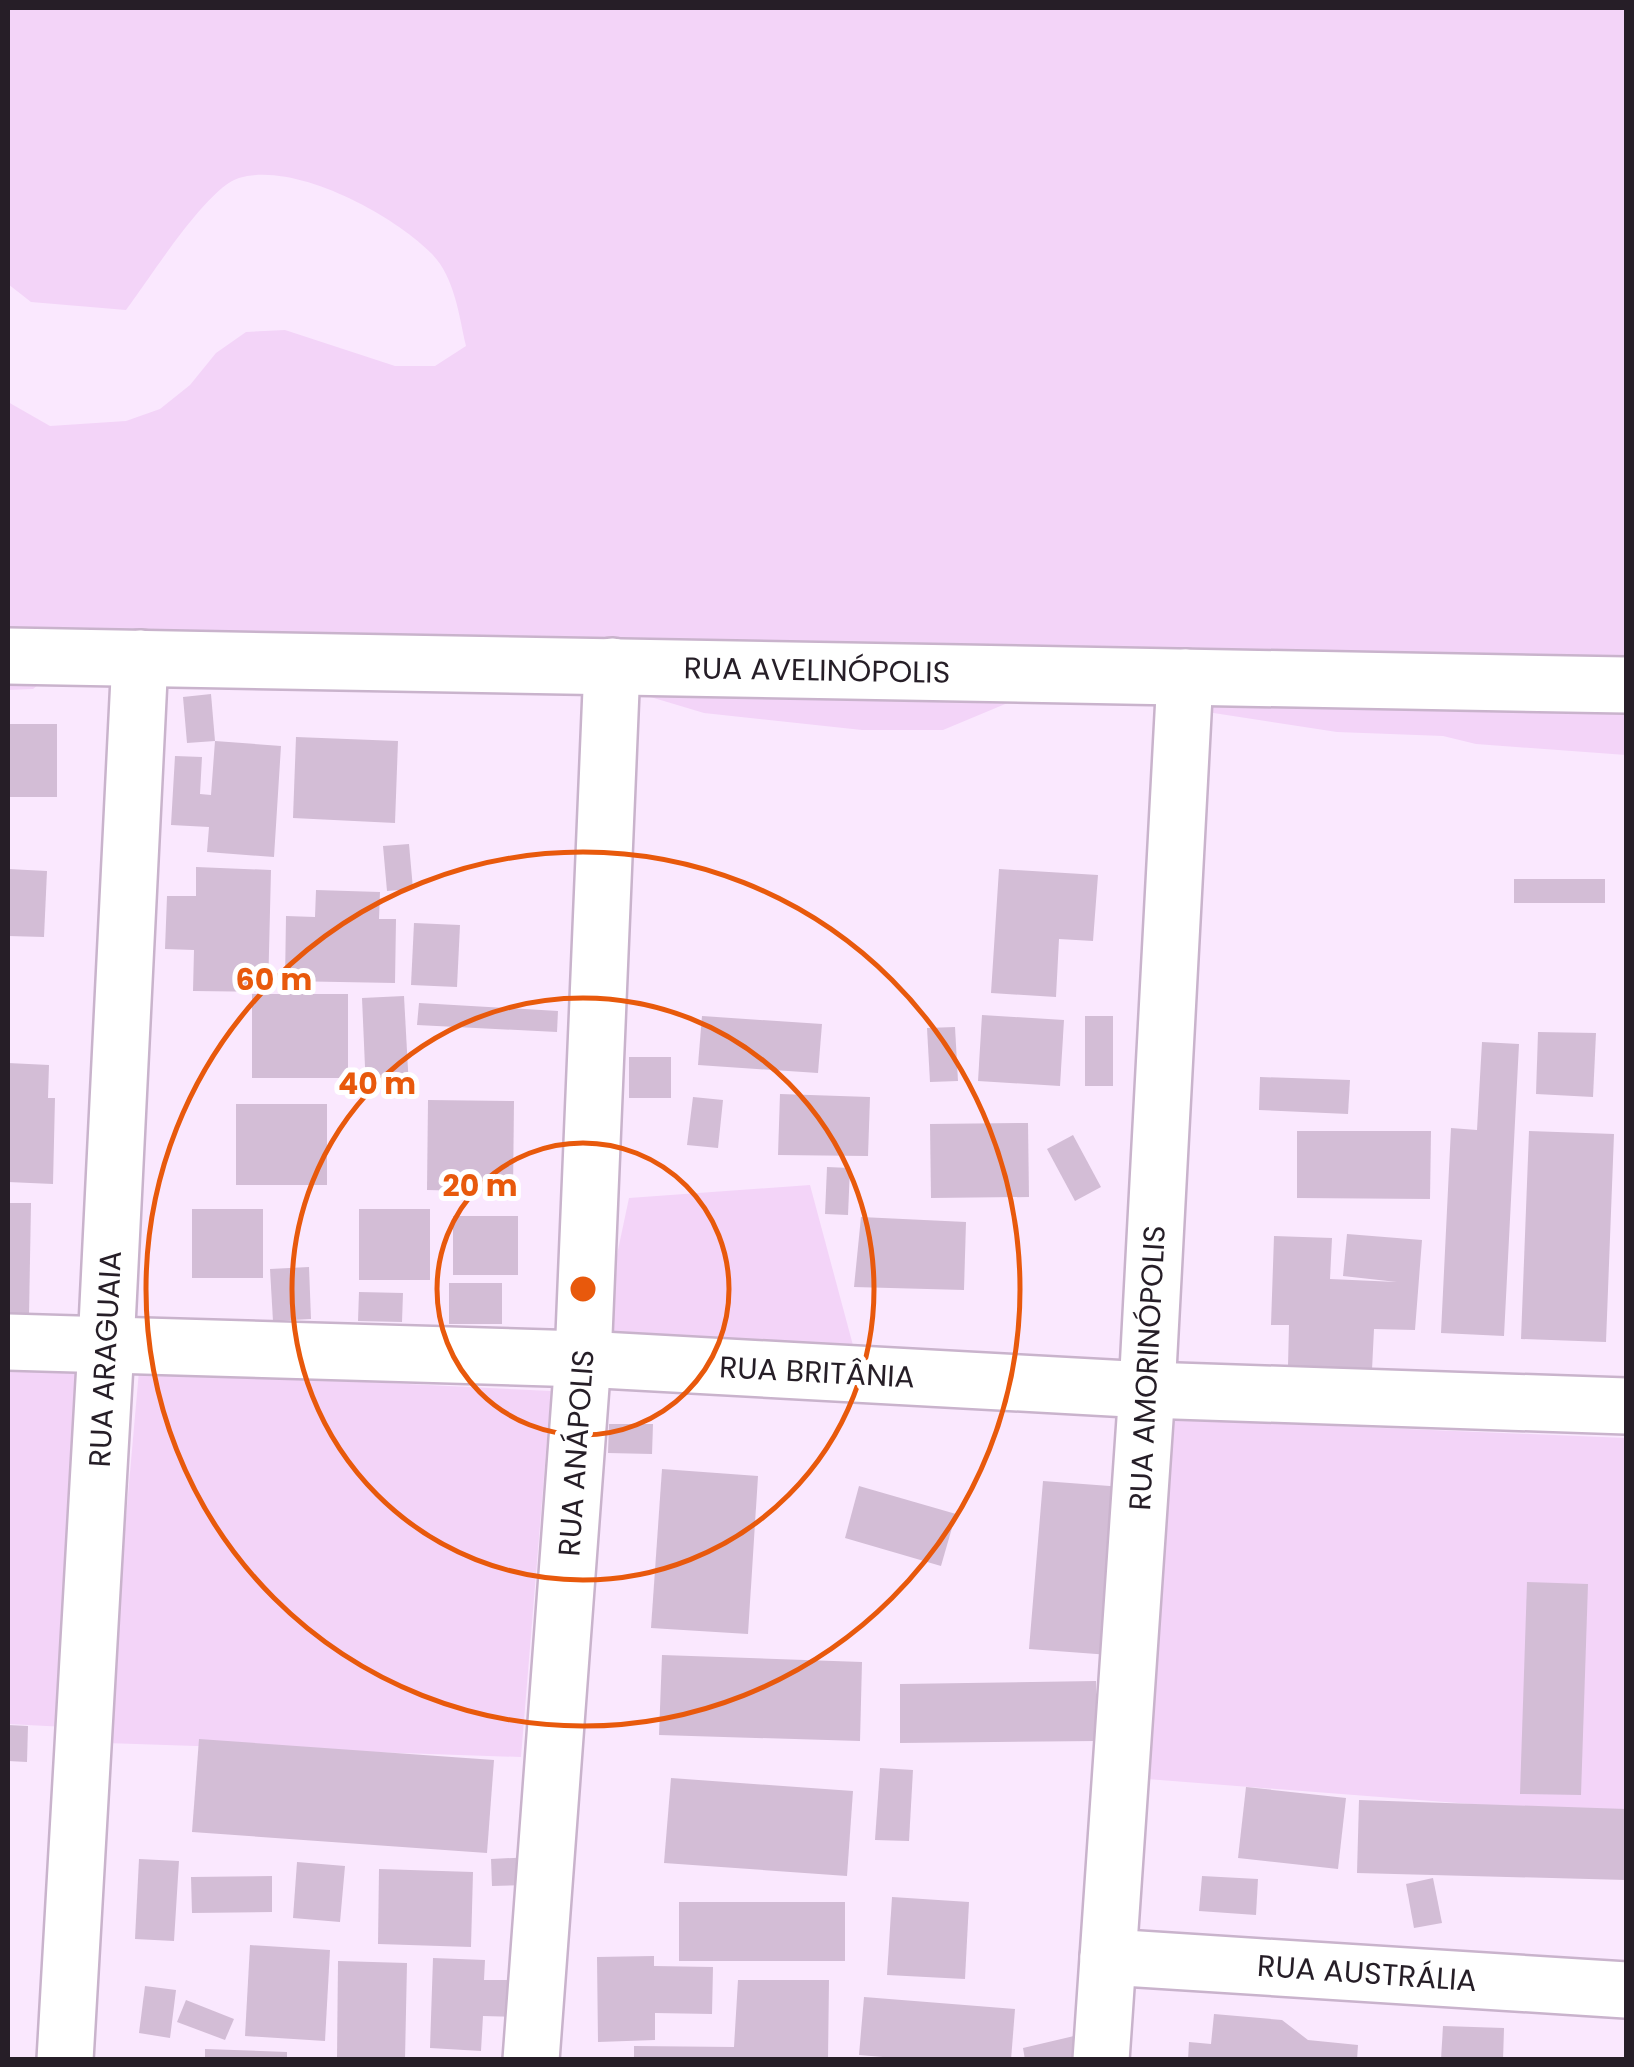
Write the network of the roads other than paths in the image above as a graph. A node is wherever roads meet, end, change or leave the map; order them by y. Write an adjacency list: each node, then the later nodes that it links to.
1 (8, 656): 2 (street, RUA AVELINÓPOLIS)
2 (140, 658): 3 (street, RUA AVELINÓPOLIS); 7 (street, RUA ARAGUAIA)
3 (612, 666): 4 (street, RUA AVELINÓPOLIS); 8 (street, RUA ANÁPOLIS)
4 (1185, 677): 5 (street, RUA AVELINÓPOLIS); 9 (street, RUA AMORINÓPOLIS)
5 (1626, 685)
6 (8, 1342): 7 (street, RUA BRITÂNIA)
7 (106, 1346): 8 (street, RUA BRITÂNIA); 13 (street, RUA ARAGUAIA)
8 (583, 1359): 9 (street, RUA BRITÂNIA); 14 (street, RUA ANÁPOLIS)
9 (1147, 1390): 10 (street, RUA BRITÂNIA); 11 (street, RUA AMORINÓPOLIS)
10 (1626, 1406)
11 (1108, 1957): 12 (street, RUA AUSTRÁLIA); 15 (street, RUA AMORINÓPOLIS)
12 (1626, 1990)
13 (64, 2060)
14 (531, 2060)
15 (1101, 2060)

